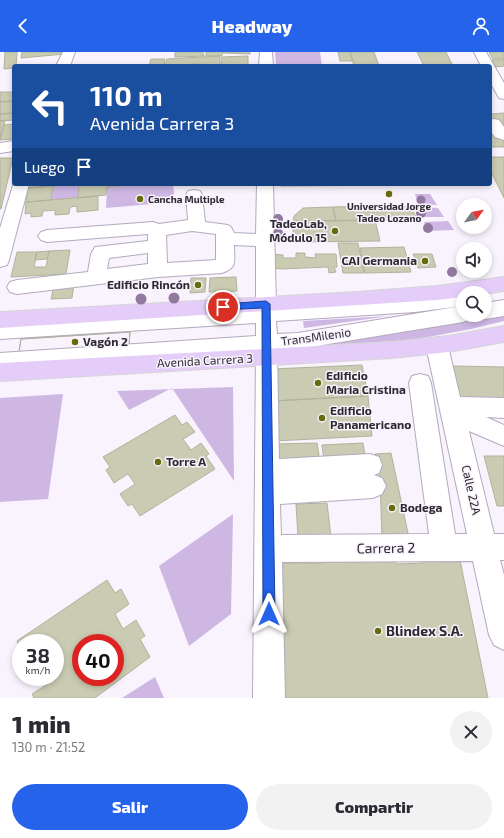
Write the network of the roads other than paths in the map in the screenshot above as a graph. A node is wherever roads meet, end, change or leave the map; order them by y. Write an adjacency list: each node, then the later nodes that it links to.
1 (69, 52): 4 (street)
2 (266, 52): 5 (street)
3 (480, 52): 6 (street)
4 (64, 64)
5 (266, 64)
6 (487, 64)
7 (492, 74): 8 (street)
8 (504, 95)
9 (12, 146): 10 (street)
10 (0, 148)
11 (20, 186): 19 (street)
12 (265, 186): 18 (street)
13 (194, 195): 14 (street)
14 (196, 225): 16 (street); 17 (street)
15 (47, 236): 16 (street)
16 (157, 238): 20 (street); 21 (street)
17 (226, 239): 18 (street); 20 (street)
18 (265, 240): 28 (street)
19 (0, 260)
20 (158, 270): 21 (street)
21 (100, 277): 23 (street)
22 (504, 284): 28 (main road)
23 (17, 287)
24 (504, 295): 25 (street)
25 (492, 296)
26 (456, 300): 28 (street, TransMilenio)
27 (504, 308): 29 (street)
28 (266, 310): 31 (main road); 32 (street, TransMilenio); 35 (street)
29 (492, 310)
30 (456, 315): 35 (street, TransMilenio)
31 (0, 320)
32 (0, 331)
33 (504, 334): 34 (main road, Avenida Carrera 3)
34 (437, 346): 35 (main road, Avenida Carrera 3); 39 (street, Calle 22A)
35 (266, 351): 36 (street, TransMilenio); 37 (main road, Avenida Carrera 3); 43 (street)
36 (0, 362)
37 (0, 372)
38 (420, 383): 44 (street)
39 (451, 407): 40 (street); 41 (street); 45 (street, Calle 22A)
40 (504, 408)
41 (504, 436)
42 (371, 476): 43 (street)
43 (268, 482): 46 (street)
44 (444, 547): 45 (street, Carrera 2); 46 (street, Carrera 2)
45 (494, 547): 47 (street, Calle 22A)
46 (268, 549): 48 (street)
47 (504, 635)
48 (269, 698)

